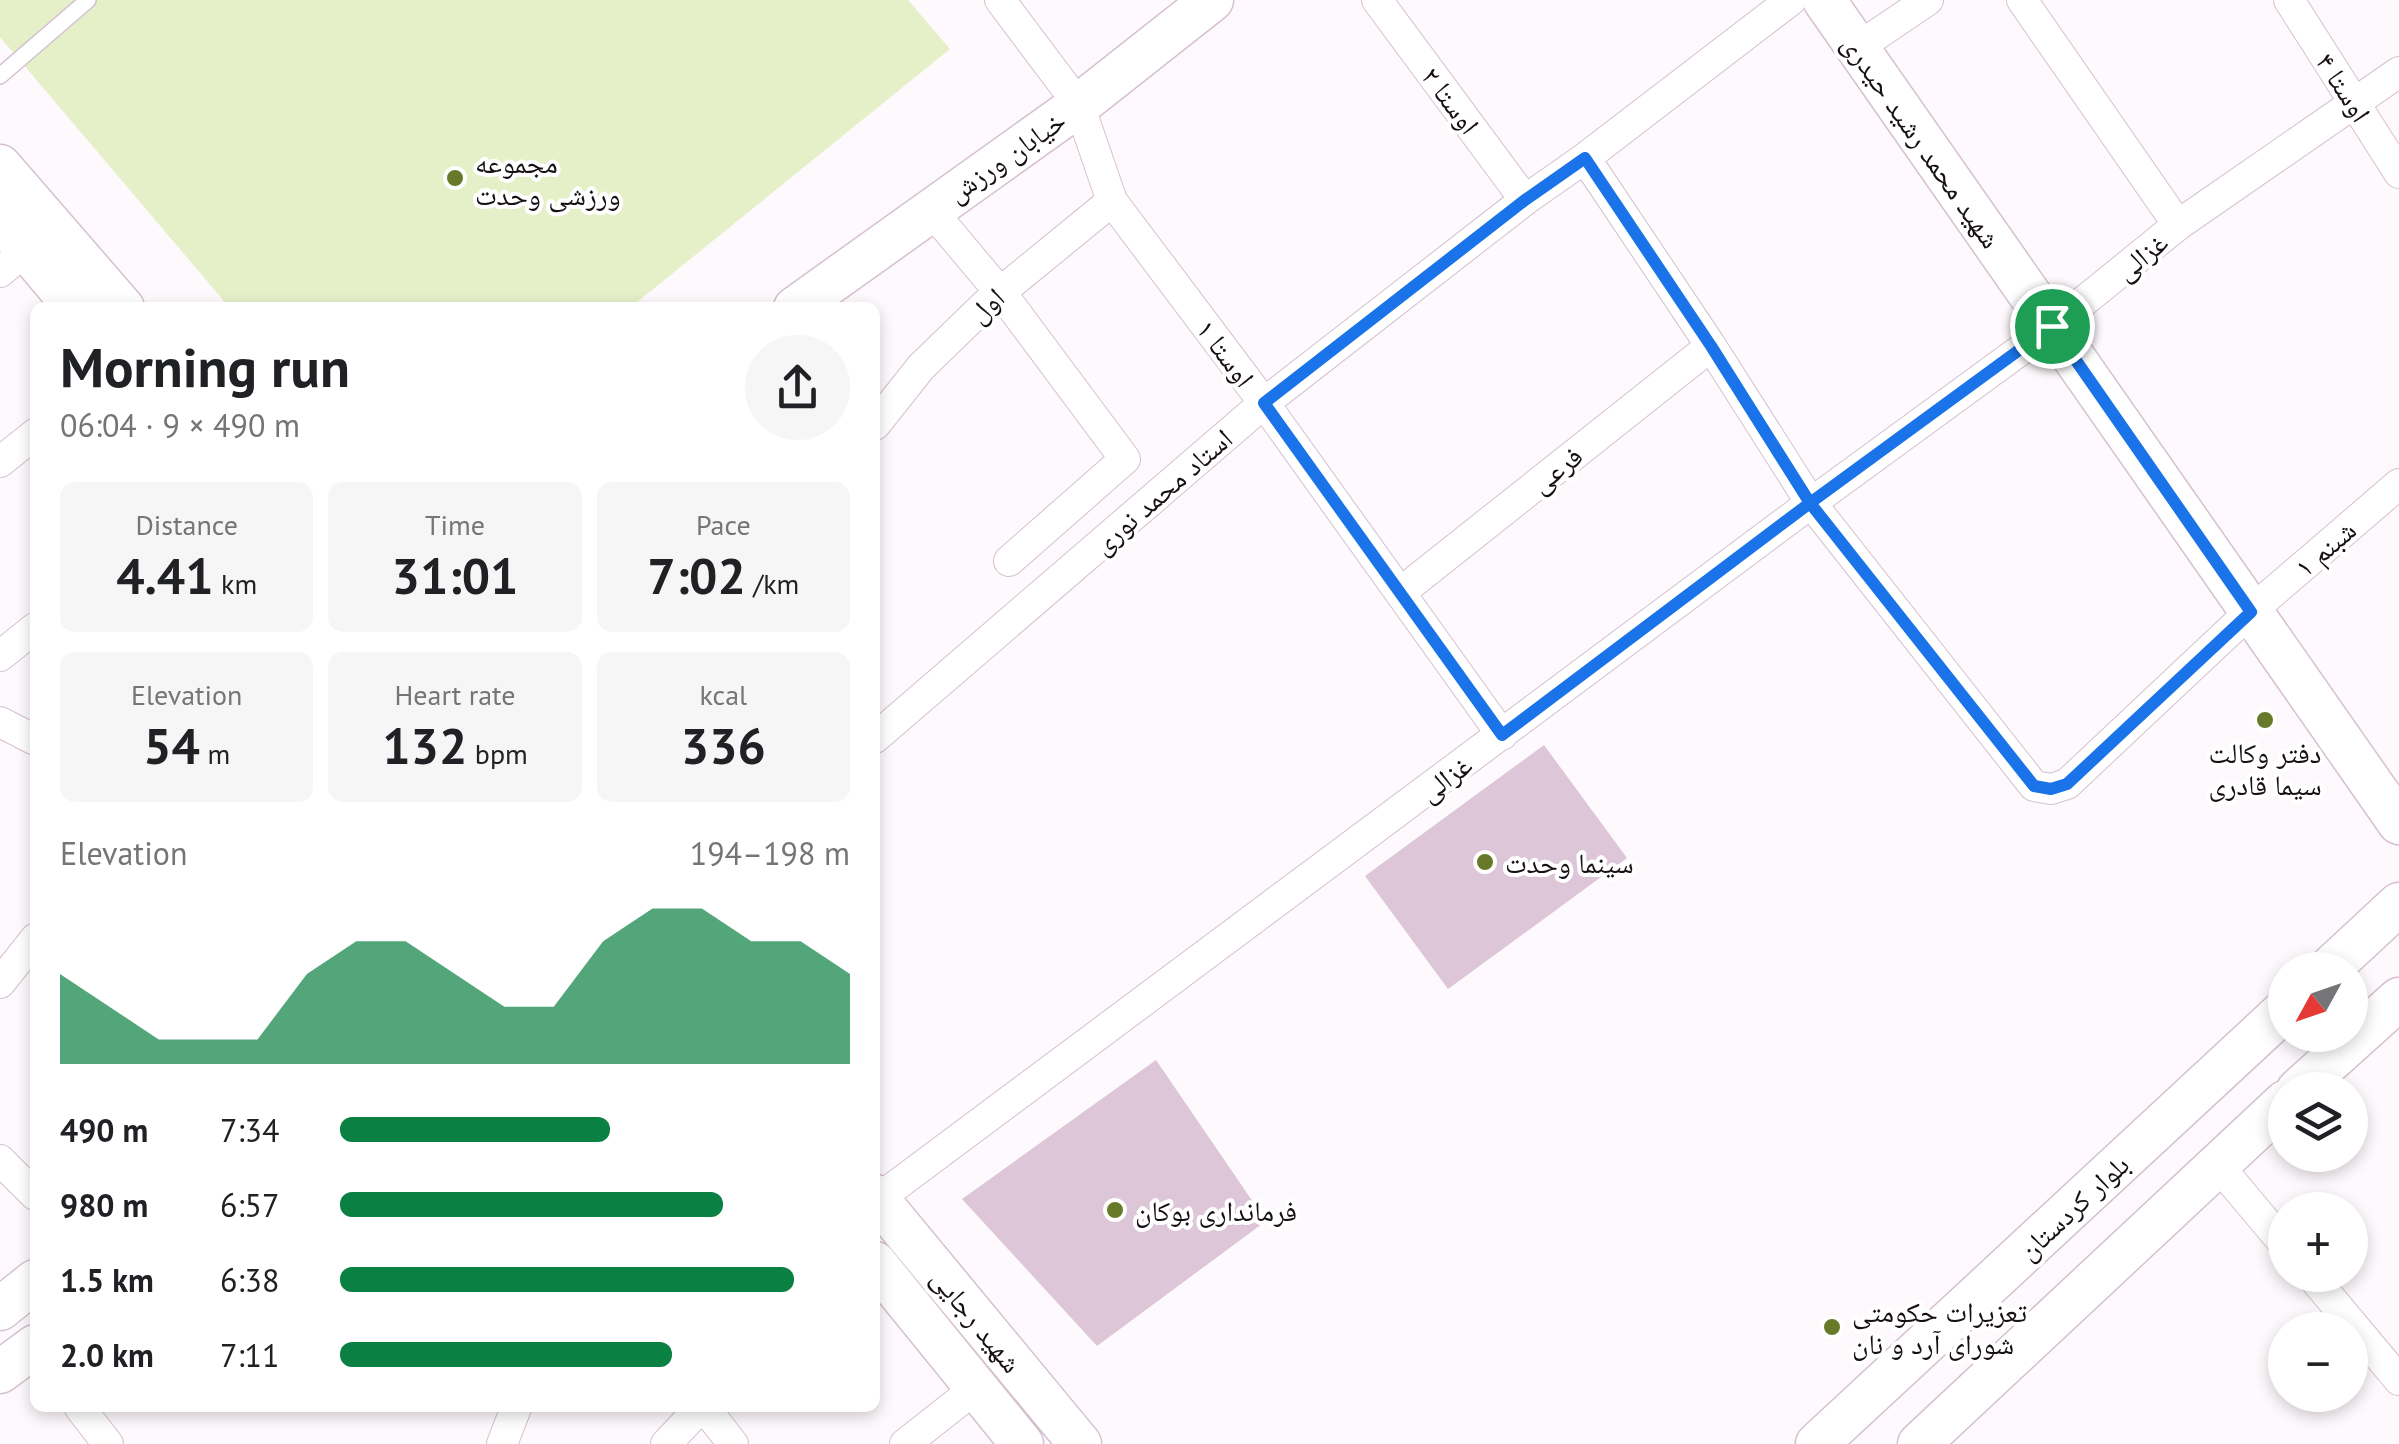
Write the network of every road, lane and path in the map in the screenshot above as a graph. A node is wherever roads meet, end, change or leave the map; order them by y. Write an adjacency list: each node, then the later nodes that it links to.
1 (88, 0): 12 (lane)
2 (1000, 0): 14 (street, اوستا ۱)
3 (1212, 0): 14 (main road, خیابان ورزش)
4 (1377, 0): 18 (street, اوستا ۲)
5 (1791, 0): 15 (street, استاد محمد نوری)
6 (1824, 0): 10 (main road, شهید محمد رشید حیدری)
7 (1928, 0): 10 (street)
8 (2022, 0): 21 (street)
9 (2288, 0): 13 (street, اوستا ۴)
10 (1857, 48): 27 (main road, شهید محمد رشید حیدری)
11 (2399, 72): 13 (street, غزالی)
12 (0, 76)
13 (2355, 104): 17 (street, اوستا ۴); 21 (street, غزالی)
14 (1079, 105): 19 (street, اوستا ۱); 20 (main road, خیابان ورزش)
15 (1585, 158): 18 (street, استاد محمد نوری); 28 (street)
16 (0, 166): 25 (main road)
17 (2399, 173)
18 (1525, 200): 29 (street, استاد محمد نوری)
19 (1112, 201): 23 (street, اول); 29 (street, اوستا ۱)
20 (930, 209): 23 (street); 26 (main road, خیابان ورزش)
21 (2178, 226): 27 (street, غزالی)
22 (9, 247): 24 (main road)
23 (1000, 292): 30 (street, اول); 35 (street)
24 (69, 302)
25 (118, 302)
26 (803, 302)
27 (2052, 326): 34 (street, غزالی); 37 (main road, شهید محمد رشید حیدری)
28 (1711, 346): 34 (street); 36 (street, فرعی)
29 (1264, 403): 36 (street, اوستا ۱); 41 (street, استاد محمد نوری)
30 (880, 418)
31 (30, 438): 32 (street)
32 (0, 462)
33 (2399, 484): 37 (street, شبنم ۱)
34 (1810, 503): 37 (street, شبنم ۱); 42 (street, غزالی)
35 (1010, 560)
36 (1400, 592): 42 (street, اوستا ۱)
37 (2251, 612): 44 (main road, شهید محمد رشید حیدری)
38 (30, 632): 39 (street)
39 (0, 656)
40 (0, 722): 43 (street)
41 (880, 734)
42 (1502, 735): 54 (street, غزالی)
43 (30, 737)
44 (2399, 823)
45 (2399, 904): 46 (main road)
46 (2347, 952)
47 (2399, 998): 49 (main road)
48 (2268, 1026): 77 (main road, بلوار کردستان)
49 (2318, 1072)
50 (2268, 1118): 52 (main road)
51 (0, 1160): 53 (street)
52 (2217, 1164): 56 (street); 69 (main road)
53 (30, 1190)
54 (880, 1195)
55 (880, 1203): 76 (main road, شهید رجایی)
56 (2268, 1224)
57 (880, 1269): 64 (main road, شهید رجایی)
58 (30, 1286): 60 (main road)
59 (2324, 1292): 63 (street)
60 (0, 1309)
61 (30, 1350): 62 (main road)
62 (0, 1372)
63 (2399, 1380)
64 (976, 1388): 74 (street); 75 (main road, شهید رجایی)
65 (83, 1412): 70 (street)
66 (514, 1412): 71 (street)
67 (699, 1412): 72 (street)
68 (706, 1412): 73 (street)
69 (1922, 1443)
70 (108, 1444)
71 (502, 1444)
72 (666, 1444)
73 (733, 1444)
74 (905, 1444)
75 (1022, 1444)
76 (1080, 1444)
77 (1817, 1444)

